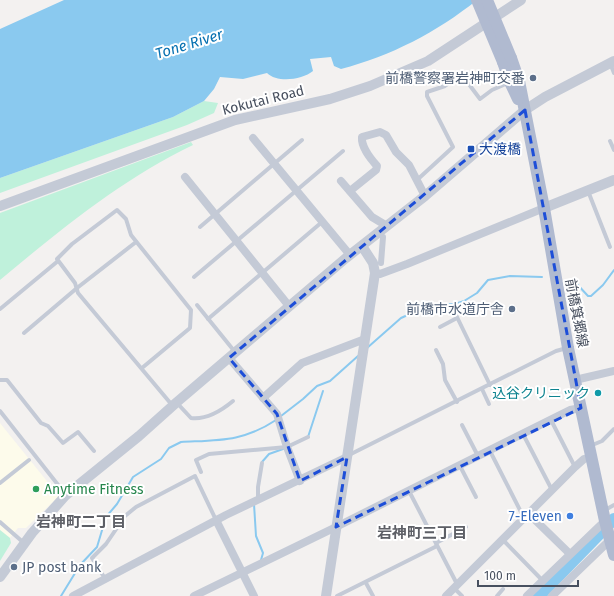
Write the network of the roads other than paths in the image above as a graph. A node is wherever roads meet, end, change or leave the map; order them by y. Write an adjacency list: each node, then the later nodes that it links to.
1 (478, 0): 4 (main road, bridge)
2 (487, 0): 4 (main road, bridge)
3 (520, 0): 23 (street, Kokutai Road)
4 (507, 60): 7 (main road, 前橋箕郷線); 8 (main road, 前橋箕郷線)
5 (612, 62): 6 (lane); 8 (street)
6 (614, 73)
7 (510, 82): 8 (main road, 前橋箕郷線); 16 (lane)
8 (525, 110): 22 (street); 24 (main road, 前橋箕郷線)
9 (252, 138): 14 (street)
10 (302, 140): 14 (lane)
11 (610, 141): 12 (lane)
12 (614, 150)
13 (343, 151): 19 (lane)
14 (274, 164): 19 (street); 25 (lane)
15 (185, 177): 25 (street)
16 (417, 180): 21 (street); 22 (street)
17 (614, 180): 20 (street)
18 (341, 181): 21 (street)
19 (296, 191): 26 (street); 30 (lane)
20 (588, 191): 24 (street); 33 (lane)
21 (350, 192): 27 (street)
22 (425, 196): 27 (street)
23 (0, 206)
24 (544, 208): 38 (street); 48 (main road, 前橋箕郷線)
25 (216, 215): 28 (lane); 30 (street)
26 (322, 222): 34 (street); 37 (lane)
27 (387, 226): 32 (street)
28 (200, 227)
29 (383, 237): 36 (street)
30 (237, 241): 37 (street); 39 (lane)
31 (136, 242): 35 (lane); 40 (lane); 51 (lane)
32 (362, 246): 34 (street); 38 (street)
33 (610, 248)
34 (350, 255): 42 (street)
35 (58, 262): 40 (lane); 43 (lane)
36 (381, 263)
37 (262, 273): 42 (street); 44 (lane)
38 (375, 273): 47 (street)
39 (194, 277)
40 (77, 288): 46 (lane); 51 (lane)
41 (197, 305): 44 (lane)
42 (289, 306): 50 (street)
43 (0, 309)
44 (208, 319): 50 (lane)
45 (440, 327): 55 (lane)
46 (24, 333)
47 (365, 339): 57 (street); 73 (street)
48 (568, 348): 54 (main road, 前橋箕郷線); 55 (lane)
49 (436, 350): 59 (lane)
50 (232, 355): 57 (street); 60 (street)
51 (142, 368): 60 (lane)
52 (614, 371): 54 (street)
53 (0, 380): 70 (lane)
54 (575, 380): 62 (main road, 前橋箕郷線)
55 (490, 385): 56 (lane)
56 (482, 389): 59 (lane); 61 (lane)
57 (263, 398): 69 (street)
58 (233, 401): 60 (lane)
59 (456, 402): 73 (lane)
60 (175, 404): 84 (street)
61 (489, 404)
62 (581, 408): 64 (street); 72 (main road, 前橋箕郷線)
63 (0, 411): 84 (lane)
64 (551, 420): 67 (street); 78 (lane)
65 (462, 426): 74 (lane)
66 (614, 429): 72 (lane)
67 (523, 434): 71 (street); 83 (lane)
68 (308, 437): 69 (lane)
69 (287, 447): 79 (lane); 80 (street)
70 (94, 451)
71 (490, 451): 74 (street); 88 (lane)
72 (590, 452): 78 (street); 89 (main road, 前橋箕郷線)
73 (347, 456): 80 (street); 92 (street)
74 (478, 457): 77 (street)
75 (29, 460): 81 (lane)
76 (262, 463): 86 (lane)
77 (460, 466): 82 (street); 85 (lane)
78 (575, 467): 83 (street)
79 (201, 472)
80 (300, 480): 86 (street)
81 (0, 482)
82 (409, 491): 92 (street); 97 (lane)
83 (552, 491): 88 (street)
84 (66, 495): 96 (street)
85 (476, 497)
86 (259, 500): 90 (street)
87 (614, 505): 89 (lane)
88 (527, 516): 95 (street); 98 (street)
89 (604, 516): 94 (main road, 前橋箕郷線); 98 (street)
90 (216, 520): 100 (street); 102 (street); 102 (lane)
91 (0, 522): 96 (lane)
92 (336, 527): 100 (street); 110 (street)
93 (466, 527): 97 (lane)
94 (611, 537): 99 (main road); 117 (street)
95 (503, 540): 103 (lane); 105 (street)
96 (24, 543): 101 (street)
97 (437, 545): 104 (lane); 105 (lane)
98 (570, 554): 103 (street)
99 (614, 555)
100 (241, 572): 108 (street); 109 (street)
101 (0, 577)
102 (107, 578): 107 (street)
103 (543, 581): 116 (street)
104 (366, 583): 111 (lane); 112 (lane)
105 (455, 586): 113 (street); 114 (lane)
106 (503, 589): 115 (lane)
107 (73, 596)
108 (194, 596)
109 (254, 596)
110 (326, 596)
111 (337, 596)
112 (373, 596)
113 (446, 596)
114 (462, 596)
115 (497, 596)
116 (527, 596)
117 (552, 596)

